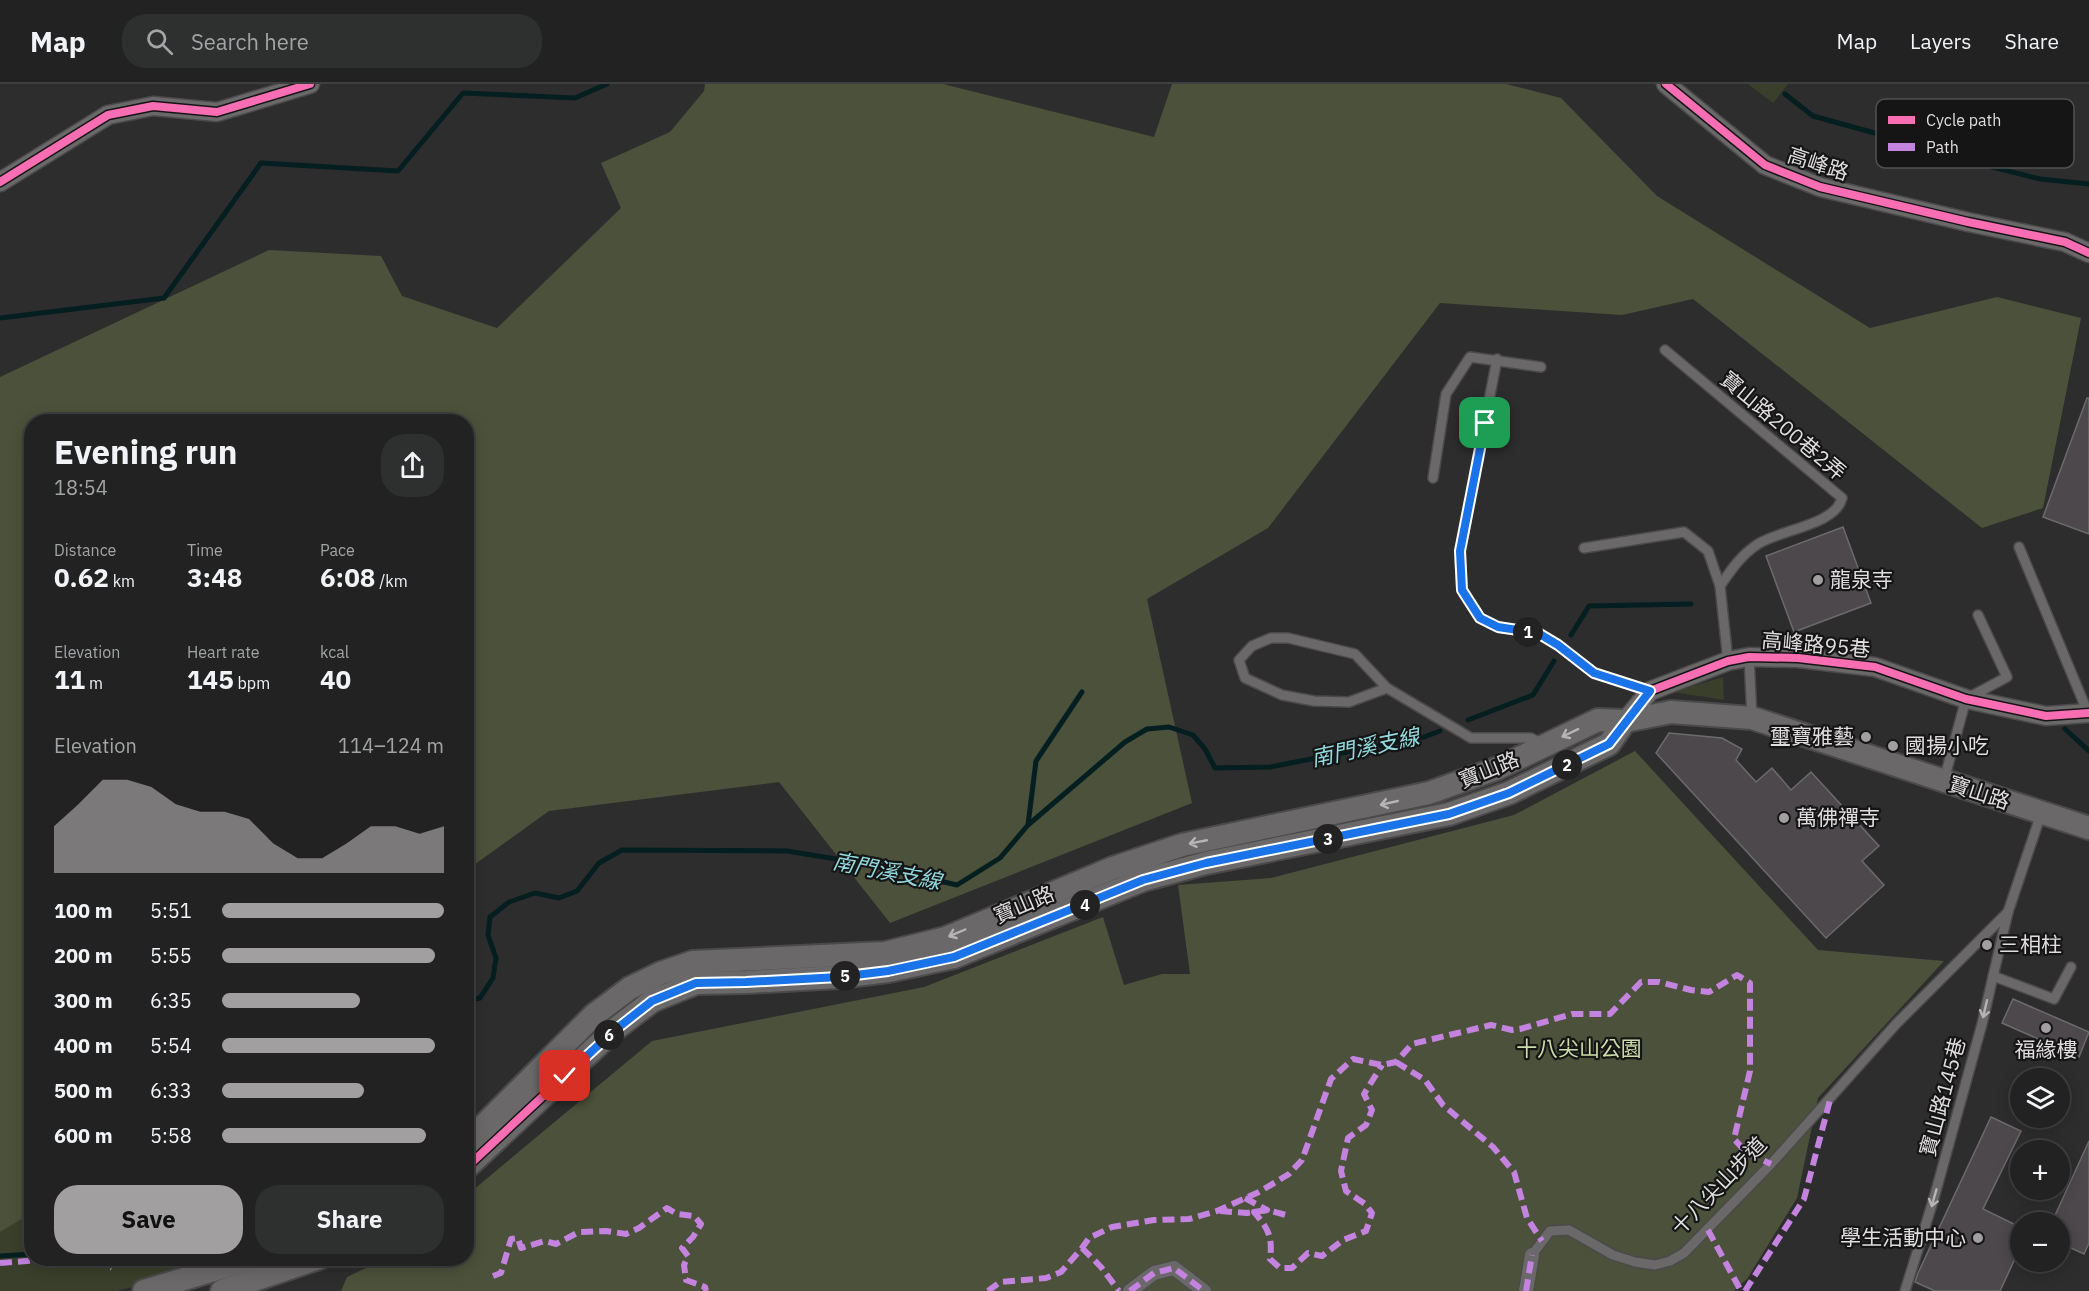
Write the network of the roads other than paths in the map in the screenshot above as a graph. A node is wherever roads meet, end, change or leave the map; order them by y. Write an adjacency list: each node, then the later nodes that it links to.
1 (310, 84): 3 (street)
2 (1666, 84): 4 (street, 高峰路)
3 (0, 182)
4 (2089, 253)
5 (1665, 350): 11 (lane, 寶山路200巷2弄)
6 (1497, 359): 7 (lane); 8 (lane); 16 (lane)
7 (1541, 367)
8 (1433, 478)
9 (2019, 547): 18 (lane)
10 (1584, 548): 11 (lane)
11 (1720, 586): 14 (lane)
12 (1978, 615): 17 (lane)
13 (1749, 657): 14 (street, 高峰路95巷); 17 (street, 高峰路95巷); 19 (lane)
14 (1728, 661): 16 (street, 高峰路95巷)
15 (1387, 688): 15 (lane); 21 (lane)
16 (1650, 691): 20 (street, 高峰路95巷)
17 (1966, 699): 18 (street, 高峰路95巷); 22 (lane)
18 (2088, 713)
19 (1752, 718): 20 (street, 寶山路); 22 (street, 寶山路)
20 (1625, 721): 21 (street, 寶山路, one-way to 21); 30 (street, 寶山路)
21 (1545, 745): 29 (street, 寶山路, one-way to 29)
22 (1943, 781): 23 (street, 寶山路)
23 (2041, 814): 24 (street, 寶山路); 25 (lane, 寶山路145巷)
24 (2089, 828)
25 (2008, 912): 27 (lane, 寶山路145巷); 28 (lane, 寶山路145巷)
26 (2071, 967): 27 (lane)
27 (1993, 976): 40 (lane, 寶山路145巷, one-way to 40)
28 (1830, 1100): 31 (lane, 十八尖山步道)
29 (474, 1136)
30 (474, 1161)
31 (1532, 1255): 39 (street, 十八尖山步道)
32 (232, 1266): 34 (street)
33 (295, 1266): 36 (street)
34 (177, 1286): 35 (street)
35 (144, 1291)
36 (222, 1291)
37 (1130, 1291): 38 (street)
38 (1204, 1291)
39 (1526, 1291)
40 (1905, 1291)

